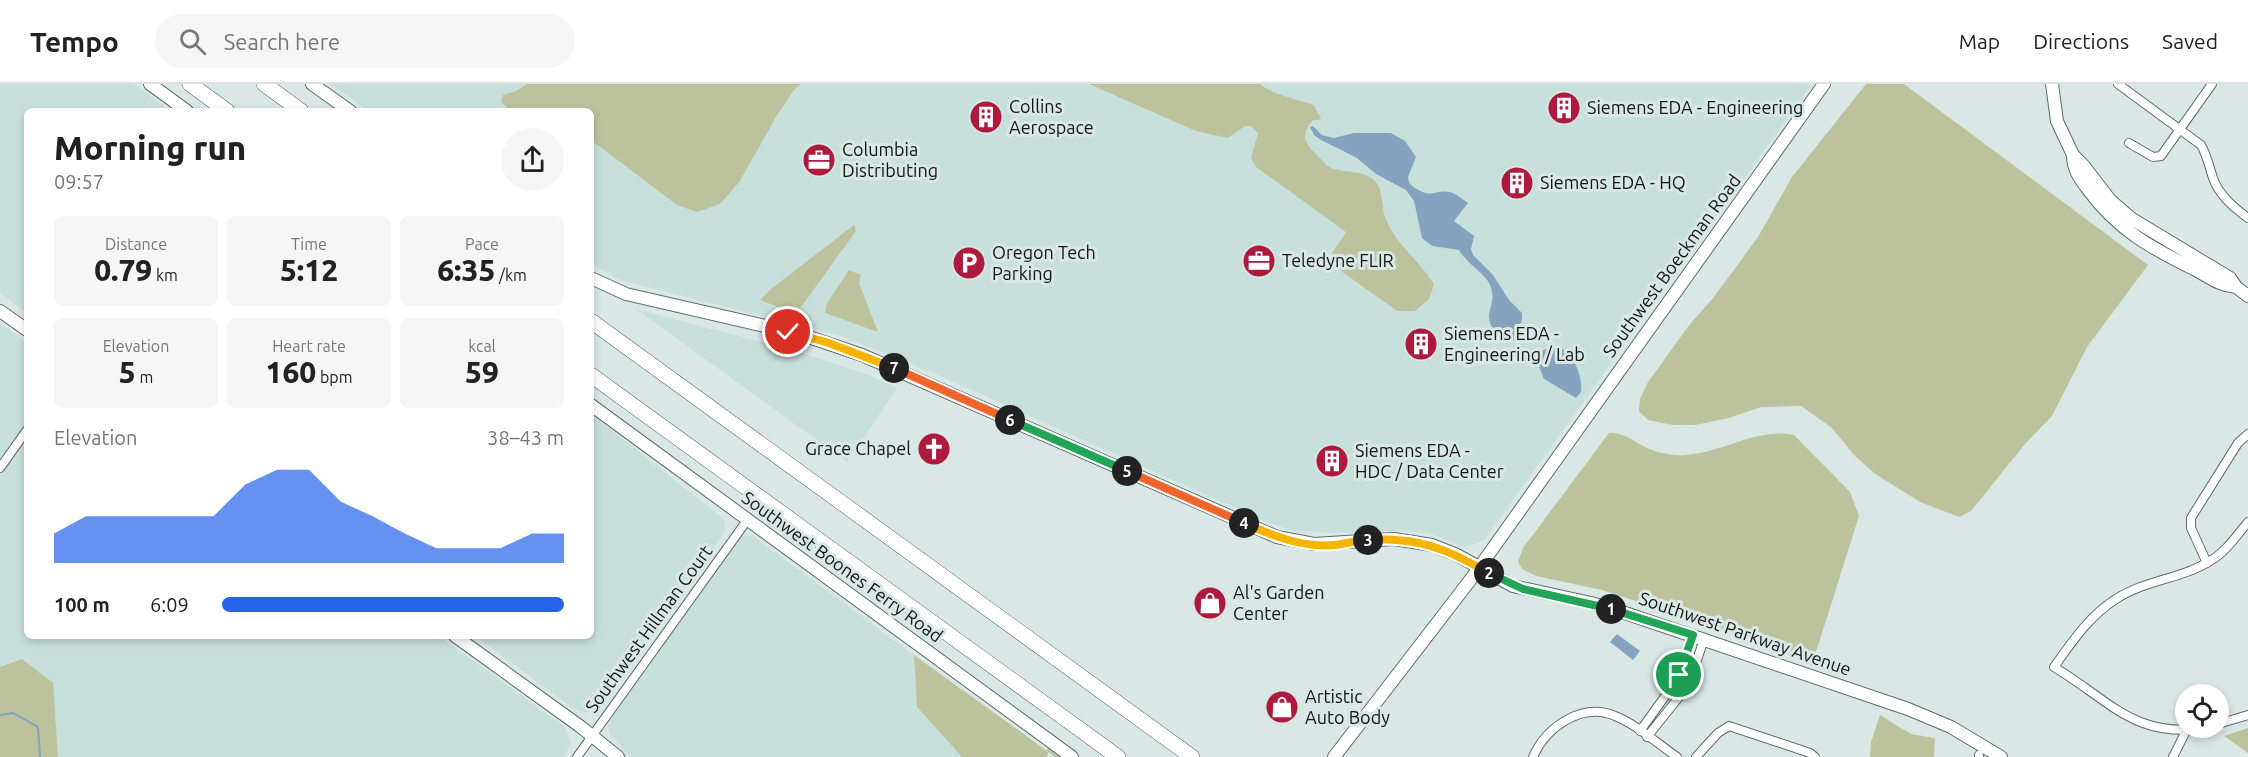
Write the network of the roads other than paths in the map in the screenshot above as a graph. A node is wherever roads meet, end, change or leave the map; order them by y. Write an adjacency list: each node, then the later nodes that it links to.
1 (150, 84): 9 (street)
2 (190, 84): 10 (highway)
3 (264, 84): 11 (highway)
4 (312, 84): 12 (street)
5 (1824, 84): 29 (street, Southwest Boeckman Road)
6 (2052, 84): 17 (street)
7 (2118, 84): 13 (street)
8 (2212, 84): 13 (street)
9 (183, 108)
10 (223, 108)
11 (297, 108)
12 (346, 108)
13 (2180, 129): 14 (street); 15 (street)
14 (2129, 142)
15 (2247, 214)
16 (594, 280): 29 (street, Southwest Parkway Avenue)
17 (2248, 296)
18 (0, 311): 20 (street)
19 (594, 323): 42 (highway)
20 (24, 328)
21 (594, 377): 41 (highway)
22 (594, 407): 26 (street, Southwest Boones Ferry Road)
23 (24, 434): 25 (street)
24 (2248, 434): 28 (street)
25 (0, 468)
26 (748, 519): 36 (street, Southwest Hillman Court); 40 (street, Southwest Boones Ferry Road)
27 (2248, 522): 28 (street)
28 (2207, 563): 34 (street)
29 (1479, 568): 30 (street, Southwest Parkway Avenue); 43 (street, Southwest Boeckman Road)
30 (1699, 637): 35 (street); 48 (street, Southwest Parkway Avenue)
31 (459, 639): 36 (street)
32 (2248, 715): 33 (street)
33 (2229, 721)
34 (2175, 730)
35 (1643, 734): 44 (street); 45 (street)
36 (592, 735): 38 (street, Southwest Hillman Court); 39 (street)
37 (2182, 738): 49 (street)
38 (577, 757)
39 (618, 757)
40 (1072, 757)
41 (1118, 757)
42 (1192, 757)
43 (1334, 757)
44 (1533, 757)
45 (1677, 757)
46 (1696, 757): 47 (street)
47 (1815, 757)
48 (2001, 757)
49 (2173, 757)

